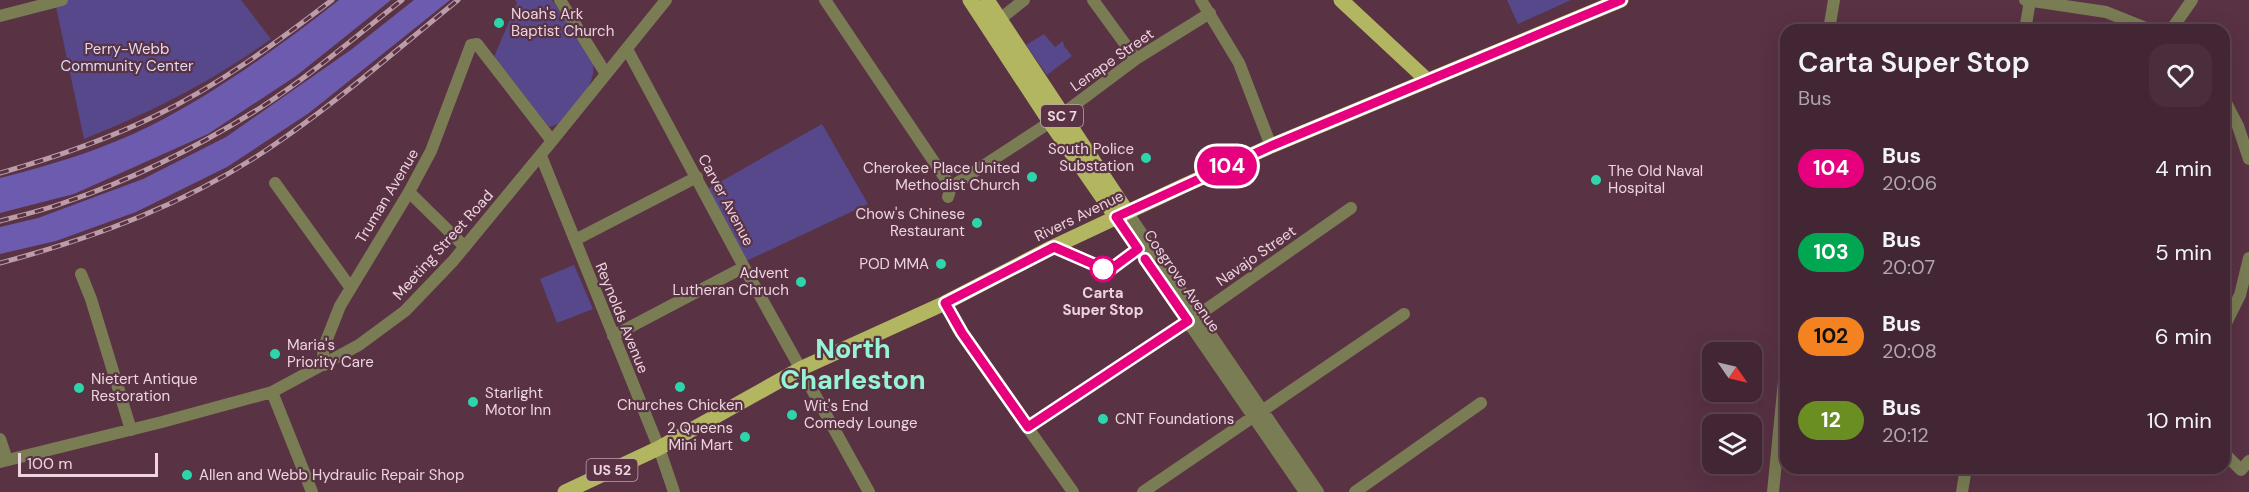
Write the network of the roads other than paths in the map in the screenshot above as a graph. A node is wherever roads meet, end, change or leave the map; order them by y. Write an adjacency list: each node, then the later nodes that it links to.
1 (560, 0): 26 (street)
2 (666, 0): 24 (street, Meeting Street Road)
3 (825, 0): 29 (street, Lenape Street)
4 (970, 0): 29 (main road, Cosgrove Avenue / SC 7)
5 (987, 0): 19 (main road, Cosgrove Avenue / SC 7)
6 (1024, 0): 19 (street)
7 (1093, 0): 25 (street)
8 (1201, 0): 17 (street)
9 (1621, 0): 27 (main road, Rivers Avenue / US 52)
10 (1834, 0): 20 (street)
11 (2025, 0): 14 (street)
12 (2192, 0): 23 (street)
13 (56, 1): 18 (street)
14 (2030, 1): 16 (street); 21 (street)
15 (1345, 2): 27 (main road)
16 (2108, 6): 22 (street)
17 (1210, 13): 25 (street, Lenape Street); 31 (street)
18 (0, 16)
19 (1000, 19): 29 (main road, Cosgrove Avenue / SC 7)
20 (1830, 24)
21 (2026, 24)
22 (2140, 24)
23 (2175, 24)
24 (627, 49): 26 (street, Meeting Street Road); 34 (street, Carver Avenue)
25 (1136, 59): 29 (street, Lenape Street)
26 (606, 74): 30 (street, Meeting Street Road)
27 (1428, 81): 31 (main road, Rivers Avenue / US 52)
28 (2230, 111): 33 (street)
29 (1055, 118): 38 (main road, Cosgrove Avenue / SC 7)
30 (552, 141): 32 (street, Meeting Street Road); 36 (street, Truman Avenue)
31 (1271, 146): 38 (main road, Rivers Avenue / US 52)
32 (541, 156): 39 (street, Reynolds Avenue); 40 (street, Meeting Street Road)
33 (2249, 159)
34 (697, 177): 39 (street); 42 (street, Carver Avenue)
35 (275, 183): 44 (street)
36 (409, 192): 40 (street); 44 (street, Truman Avenue)
37 (1351, 208): 48 (street, Navajo Street)
38 (1122, 215): 45 (main road, Rivers Avenue / US 52); 48 (street, Cosgrove Avenue)
39 (575, 240): 49 (street, Reynolds Avenue)
40 (465, 247): 50 (street, Meeting Street Road)
41 (2249, 258): 47 (street)
42 (744, 267): 49 (street); 51 (street, Carver Avenue)
43 (81, 274): 56 (street)
44 (350, 287): 50 (street, Truman Avenue)
45 (945, 303): 51 (main road, Rivers Avenue / US 52); 55 (street)
46 (1404, 314): 54 (street)
47 (2230, 315)
48 (1192, 319): 54 (street, Cosgrove Avenue); 55 (street, Navajo Street)
49 (613, 336): 59 (street, Reynolds Avenue)
50 (324, 365): 52 (street, Meeting Street Road)
51 (802, 368): 59 (main road, Rivers Avenue / US 52); 67 (street, Carver Avenue)
52 (272, 392): 56 (street, Meeting Street Road); 64 (street)
53 (1481, 403): 72 (street)
54 (1259, 413): 69 (street); 70 (street, Cosgrove Avenue); 71 (street, Cosgrove Avenue)
55 (1028, 427): 68 (street)
56 (131, 430): 61 (street, Meeting Street Road)
57 (1780, 431): 73 (street)
58 (0, 439): 61 (street)
59 (659, 448): 65 (main road, Rivers Avenue / US 52); 66 (street, Reynolds Avenue)
60 (2230, 457): 62 (street)
61 (4, 461)
62 (2245, 466)
63 (1965, 474): 74 (street)
64 (312, 492)
65 (565, 492)
66 (674, 492)
67 (869, 492)
68 (1073, 492)
69 (1143, 492)
70 (1305, 492)
71 (1318, 492)
72 (1355, 492)
73 (1773, 492)
74 (1962, 492)

